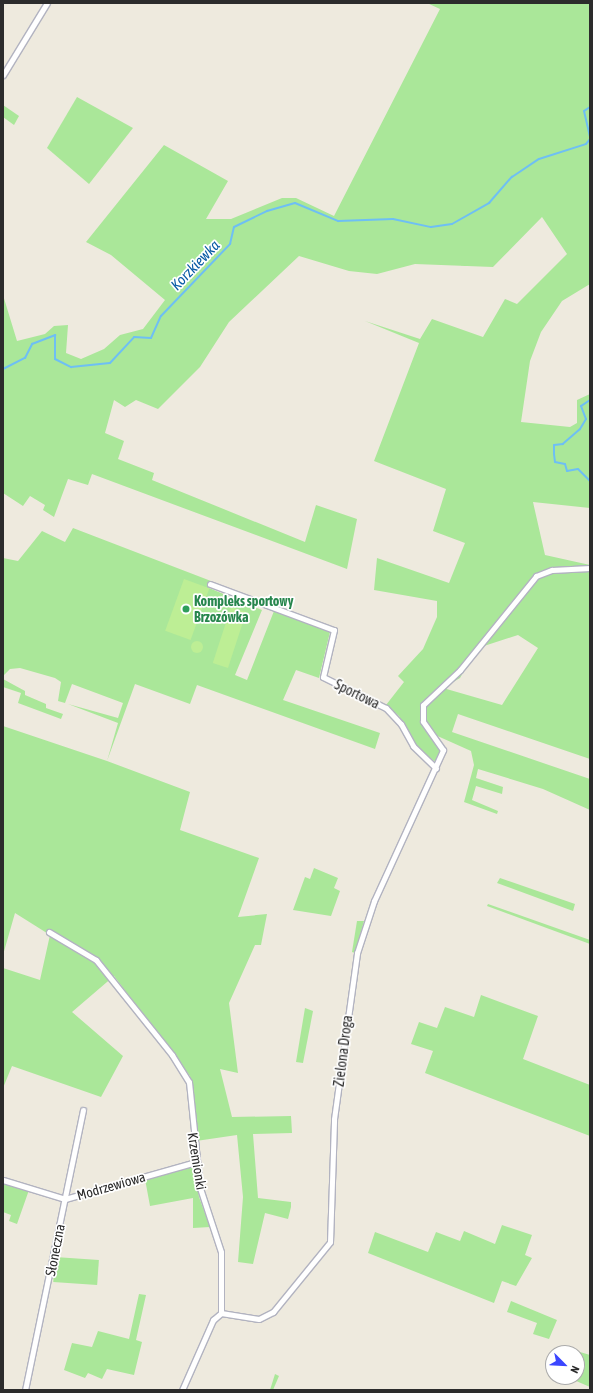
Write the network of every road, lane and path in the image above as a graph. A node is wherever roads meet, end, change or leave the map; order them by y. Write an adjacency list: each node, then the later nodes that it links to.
1 (47, 3): 2 (street)
2 (3, 75)
3 (590, 568): 5 (street, Zielona Droga)
4 (210, 584): 5 (street, Sportowa)
5 (436, 768): 11 (street, Zielona Droga)
6 (49, 932): 8 (street, Krzemionki)
7 (83, 1110): 10 (street, Słoneczna)
8 (196, 1162): 10 (street, Modrzewiowa); 11 (street, Krzemionki)
9 (3, 1180): 10 (street, Modrzewiowa)
10 (65, 1199): 12 (street, Słoneczna)
11 (221, 1313): 13 (street)
12 (25, 1390)
13 (182, 1390)

